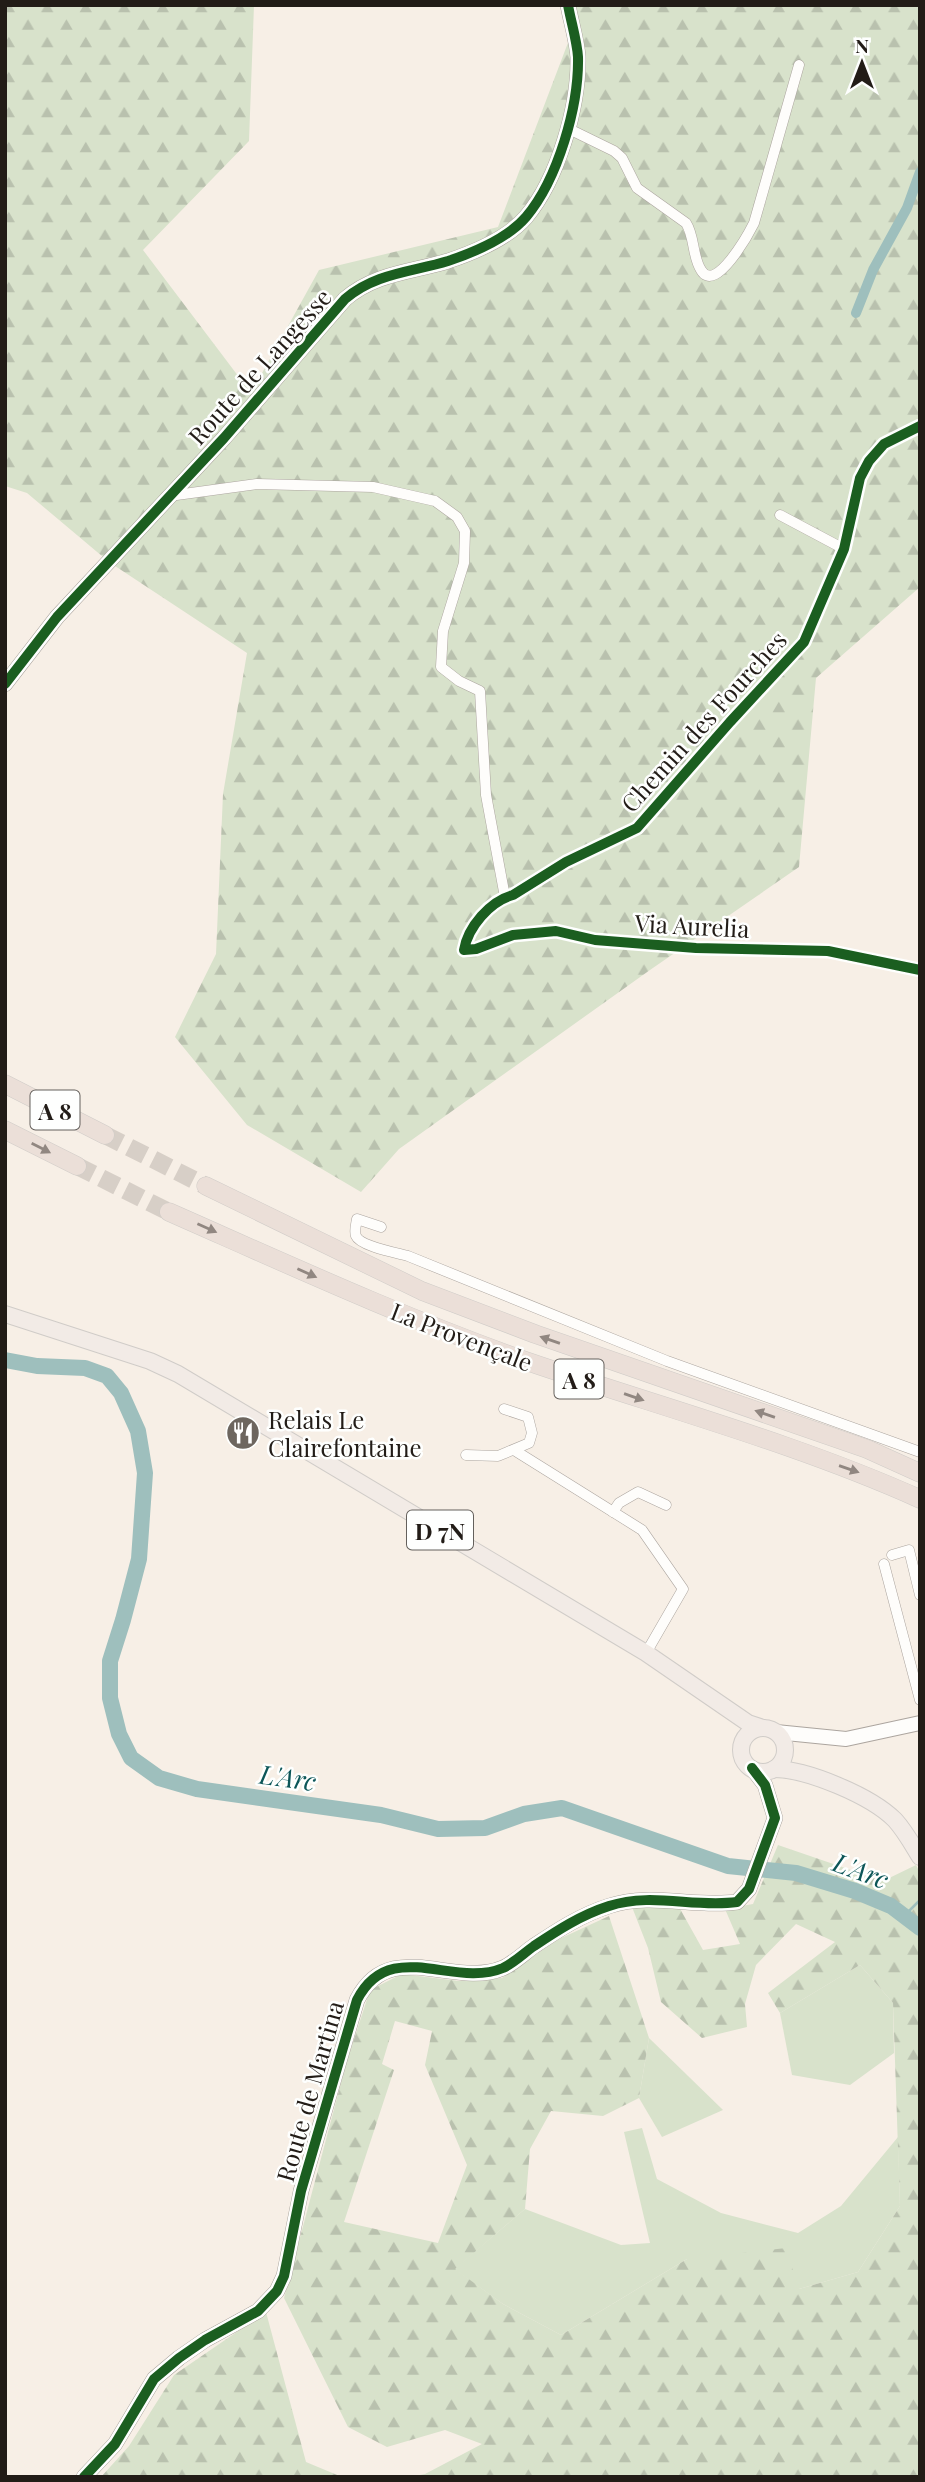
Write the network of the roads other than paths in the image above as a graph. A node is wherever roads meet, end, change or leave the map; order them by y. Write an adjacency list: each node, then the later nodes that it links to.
1 (568, 5): 3 (street, Route de Langesse)
2 (799, 65): 3 (street)
3 (569, 129): 5 (street, Route de Langesse)
4 (920, 426): 7 (street, Chemin des Fourches)
5 (169, 496): 8 (street, Route de Langesse); 9 (street)
6 (780, 515): 7 (street)
7 (844, 549): 9 (street, Chemin des Fourches)
8 (5, 684)
9 (505, 897): 10 (street, Chemin des Fourches)
10 (464, 950): 11 (street, Via Aurelia)
11 (920, 970)
12 (5, 1084): 14 (highway, A 8)
13 (5, 1130): 15 (highway, A 8, one-way to 15)
14 (105, 1135)
15 (77, 1166)
16 (206, 1186): 24 (highway, La Provençale / A 8, one-way to 16)
17 (169, 1212): 25 (highway, La Provençale / A 8, one-way to 25)
18 (381, 1227): 22 (street)
19 (5, 1314): 31 (main road, D 7N)
20 (504, 1409): 21 (street)
21 (514, 1450): 23 (street); 27 (street)
22 (920, 1452)
23 (467, 1455)
24 (920, 1474)
25 (920, 1499)
26 (666, 1504): 27 (street)
27 (613, 1511): 31 (street)
28 (892, 1555): 30 (street)
29 (884, 1564): 33 (street)
30 (920, 1595)
31 (646, 1653): 32 (main road, D 7N)
32 (699, 1687): 35 (main road, D 7N); 36 (main road, D 7N)
33 (920, 1700)
34 (920, 1723): 35 (street)
35 (777, 1739): 36 (main road); 37 (main road); 38 (main road, D 7N)
36 (743, 1743): 37 (main road)
37 (764, 1773): 38 (main road, D 7N); 40 (street, Route de Martina)
38 (824, 1780): 39 (main road, D 7N)
39 (920, 1857)
40 (84, 2477)

